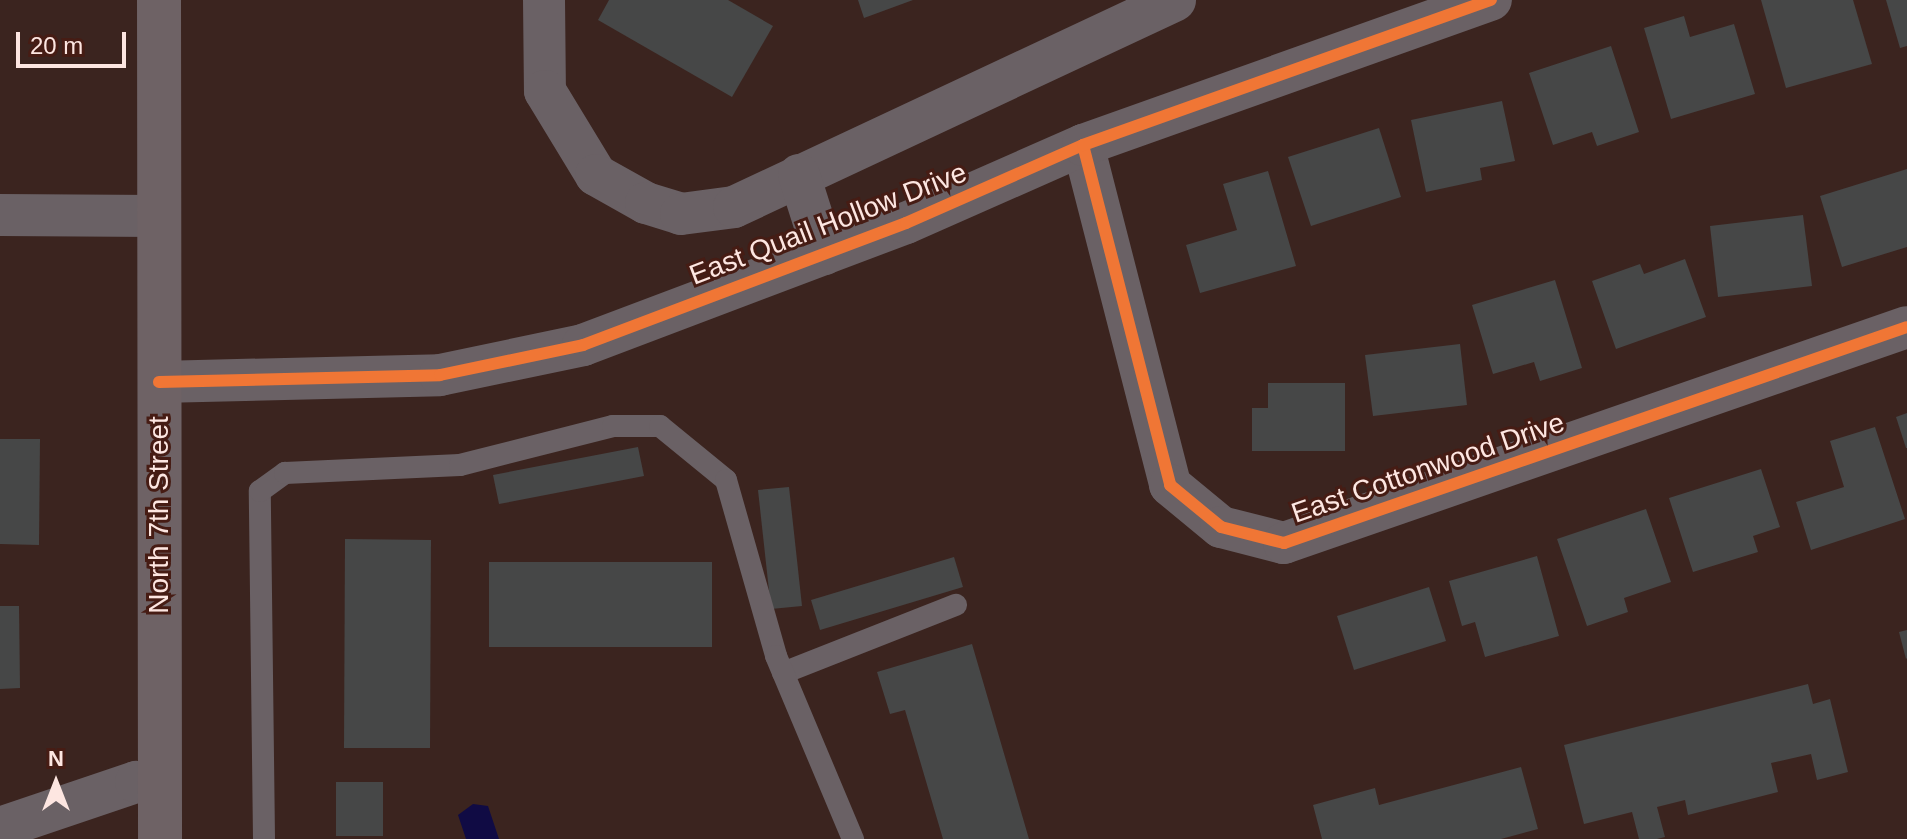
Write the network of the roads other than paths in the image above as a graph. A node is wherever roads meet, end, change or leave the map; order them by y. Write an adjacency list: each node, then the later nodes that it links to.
1 (159, 0): 8 (main road, North 7th Street)
2 (544, 0): 6 (street)
3 (1175, 0): 6 (street)
4 (1491, 0): 5 (street, East Quail Hollow Drive)
5 (1083, 145): 9 (street, East Quail Hollow Drive); 10 (street, East Cottonwood Drive)
6 (799, 175): 9 (street)
7 (0, 215): 8 (street)
8 (157, 216): 11 (main road, North 7th Street)
9 (824, 254): 11 (street, East Quail Hollow Drive)
10 (1907, 327)
11 (159, 382): 14 (main road, North 7th Street)
12 (956, 605): 13 (lane)
13 (783, 673): 17 (lane); 18 (lane)
14 (160, 782): 15 (street); 16 (main road, North 7th Street)
15 (0, 828)
16 (160, 839)
17 (264, 839)
18 (853, 839)

